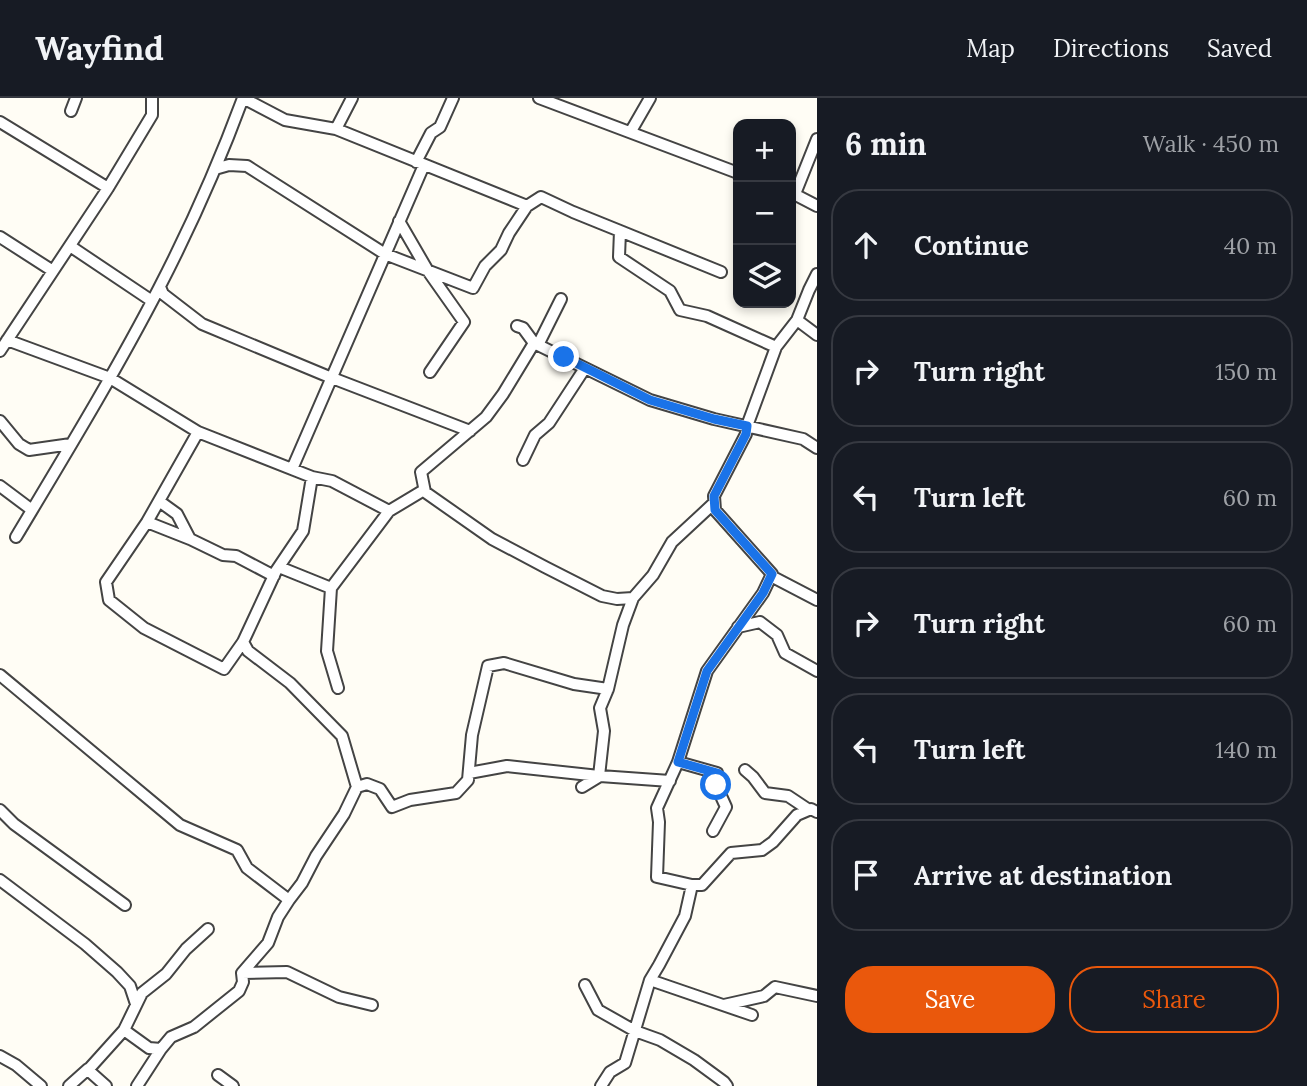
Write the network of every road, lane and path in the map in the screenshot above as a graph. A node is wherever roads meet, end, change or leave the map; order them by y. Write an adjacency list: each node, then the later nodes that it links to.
1 (76, 98): 8 (street)
2 (152, 98): 17 (street)
3 (243, 98): 10 (street); 14 (street)
4 (352, 98): 10 (street)
5 (453, 98): 13 (street)
6 (540, 98): 11 (street)
7 (650, 98): 11 (street)
8 (71, 111)
9 (0, 122): 17 (street)
10 (337, 130): 13 (street)
11 (631, 131): 15 (street)
12 (817, 139): 16 (street)
13 (420, 163): 19 (street); 21 (street)
14 (215, 169): 25 (street); 30 (street)
15 (733, 171)
16 (796, 187)
17 (108, 188): 24 (street)
18 (796, 196): 20 (street)
19 (527, 206): 22 (street); 27 (street)
20 (817, 206)
21 (399, 221): 25 (street); 27 (street)
22 (620, 231): 28 (street); 38 (street)
23 (0, 237): 26 (street)
24 (70, 246): 26 (street); 32 (street)
25 (385, 254): 27 (street); 43 (street)
26 (53, 271): 36 (street)
27 (428, 271): 41 (street)
28 (721, 272)
29 (817, 274): 33 (street)
30 (160, 287): 32 (street); 43 (street)
31 (561, 299): 37 (street)
32 (152, 302): 42 (street)
33 (797, 320): 35 (street); 38 (street)
34 (517, 326): 37 (street)
35 (817, 335)
36 (8, 340): 39 (street); 42 (street)
37 (536, 344): 40 (street); 46 (street)
38 (776, 347): 45 (street)
39 (0, 351)
40 (586, 368): 45 (street); 50 (street)
41 (430, 372)
42 (110, 378): 47 (street); 48 (street)
43 (331, 378): 46 (street); 51 (street)
44 (0, 421): 48 (street)
45 (747, 426): 49 (street); 56 (street)
46 (470, 431): 54 (street)
47 (198, 432): 51 (street); 55 (street)
48 (71, 443): 57 (street)
49 (817, 448)
50 (523, 460)
51 (292, 469): 52 (street)
52 (312, 477): 58 (street); 62 (street)
53 (0, 486): 57 (street)
54 (425, 490): 58 (street); 65 (street)
55 (159, 501): 59 (street); 61 (street)
56 (714, 503): 63 (street); 65 (street)
57 (32, 510): 60 (street)
58 (389, 511): 64 (street)
59 (147, 522): 61 (street); 68 (street)
60 (16, 537)
61 (190, 539): 62 (street)
62 (277, 571): 64 (street); 68 (street)
63 (771, 576): 66 (street); 67 (street)
64 (331, 589): 71 (street)
65 (633, 598): 72 (street)
66 (817, 600)
67 (738, 627): 69 (street); 73 (street)
68 (243, 642): 79 (street)
69 (817, 671)
70 (0, 675): 85 (street)
71 (338, 688)
72 (608, 689): 75 (street); 76 (street)
73 (678, 762): 77 (street); 82 (street)
74 (746, 770): 81 (street)
75 (469, 773): 76 (street); 79 (street)
76 (599, 776): 77 (street); 78 (street)
77 (670, 781): 84 (street)
78 (582, 787)
79 (357, 788): 85 (street)
80 (0, 810): 86 (street)
81 (815, 812): 84 (street)
82 (713, 831)
83 (0, 880): 92 (street)
84 (692, 885): 89 (street)
85 (289, 900): 88 (street)
86 (125, 905)
87 (208, 929): 92 (street)
88 (242, 973): 93 (street); 98 (street)
89 (650, 979): 94 (street); 97 (street)
90 (584, 985): 97 (street)
91 (817, 996): 94 (street)
92 (136, 1004): 96 (street)
93 (372, 1004)
94 (724, 1005): 95 (street)
95 (752, 1015)
96 (124, 1030): 98 (street); 100 (street)
97 (635, 1031): 107 (street); 108 (street)
98 (161, 1048): 105 (street)
99 (0, 1056): 102 (street)
100 (88, 1069): 103 (street); 104 (street)
101 (218, 1075): 106 (street)
102 (41, 1086)
103 (69, 1086)
104 (106, 1086)
105 (137, 1086)
106 (233, 1086)
107 (601, 1086)
108 (727, 1086)

